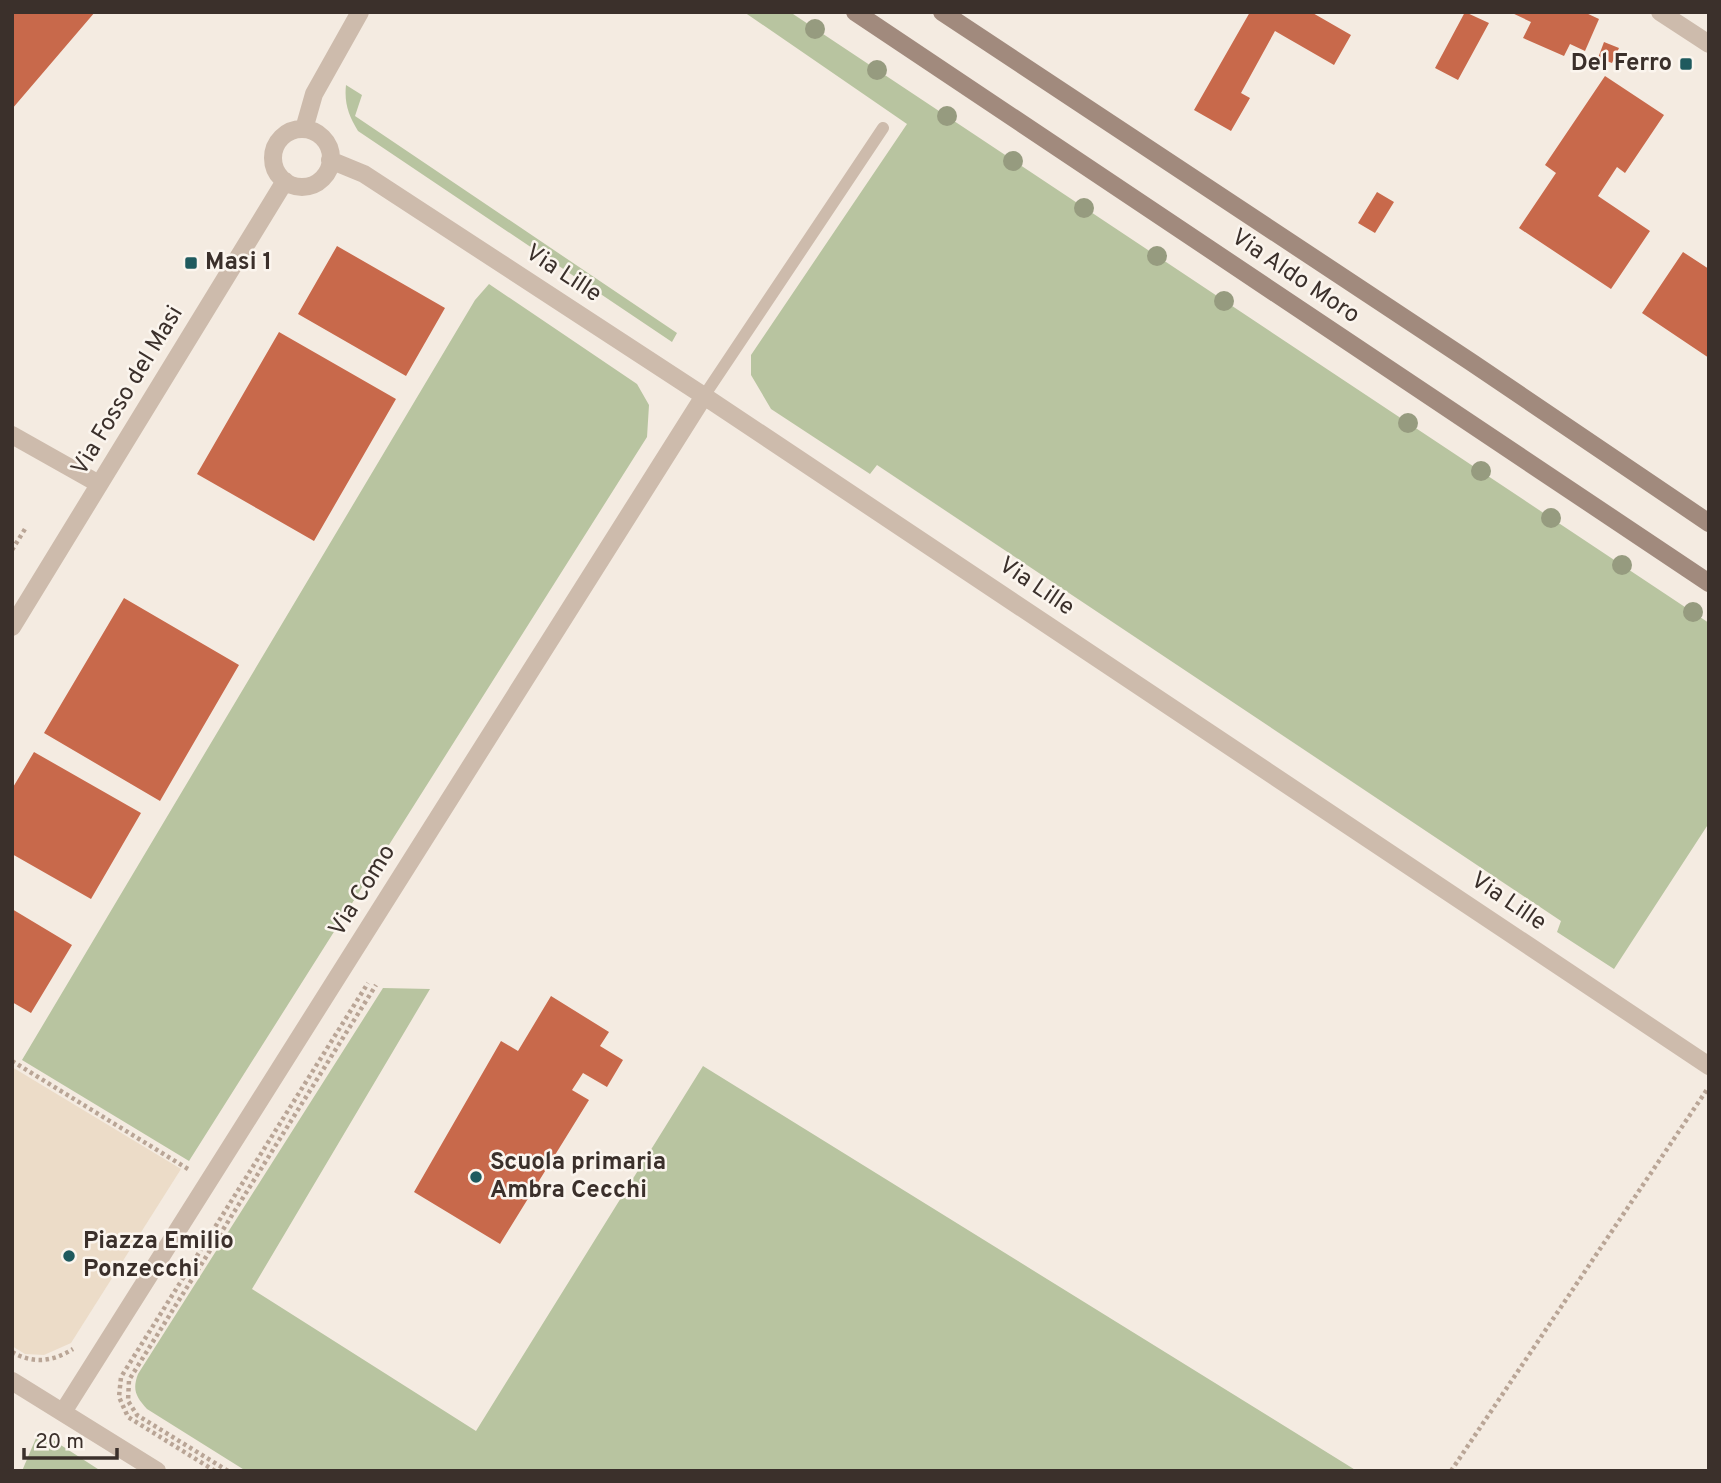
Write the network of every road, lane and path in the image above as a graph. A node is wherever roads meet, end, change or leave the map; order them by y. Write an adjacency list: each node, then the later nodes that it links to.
1 (360, 12): 7 (street)
2 (855, 12): 16 (main road, Via Aldo Moro)
3 (942, 12): 13 (main road, Via Aldo Moro)
4 (1660, 12): 5 (street)
5 (1709, 44)
6 (883, 128): 10 (lane)
7 (304, 129): 8 (street); 9 (street)
8 (330, 160): 9 (street); 10 (street, Via Lille)
9 (285, 181): 12 (street, Via Fosso del Masi)
10 (704, 396): 21 (street, Via Lille); 23 (street, Via Como)
11 (12, 435): 12 (street)
12 (99, 484): 17 (street, Via Fosso del Masi)
13 (1709, 523)
14 (25, 528): 15 (path)
15 (12, 550)
16 (1709, 583)
17 (12, 627)
18 (368, 983): 24 (path)
19 (376, 985): 31 (path)
20 (12, 1061): 23 (path)
21 (1709, 1066)
22 (1709, 1088): 32 (path)
23 (208, 1182): 24 (path); 28 (street, Via Como)
24 (233, 1197): 30 (path)
25 (12, 1352): 26 (path)
26 (59, 1356)
27 (12, 1381): 28 (street)
28 (64, 1412): 29 (street)
29 (158, 1471)
30 (215, 1471)
31 (228, 1471)
32 (1451, 1471)

